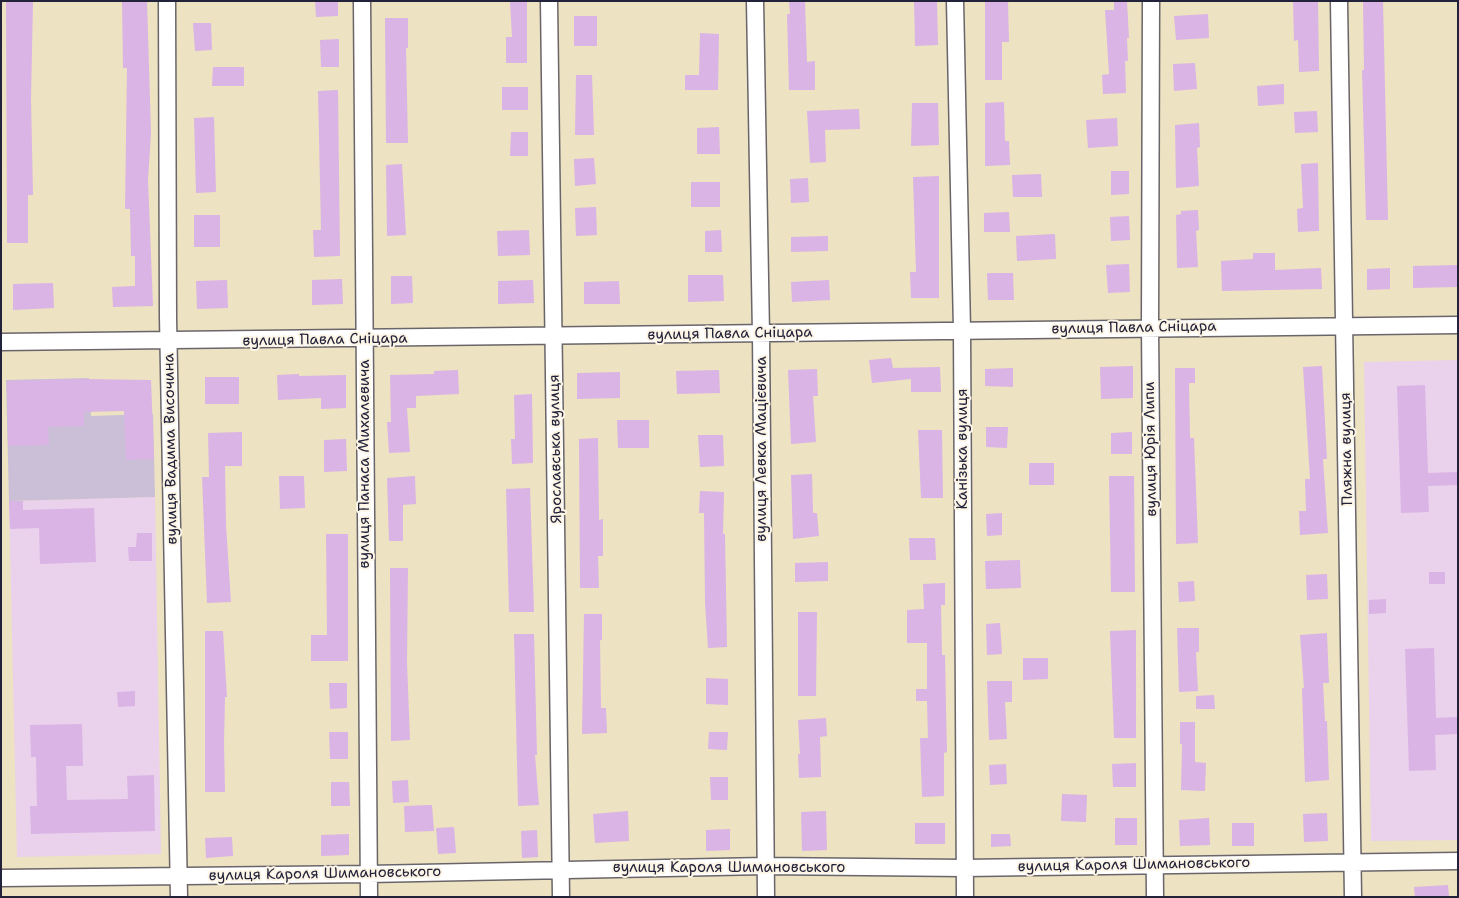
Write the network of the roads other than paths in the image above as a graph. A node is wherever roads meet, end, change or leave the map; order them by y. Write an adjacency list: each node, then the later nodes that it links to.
1 (167, 1): 16 (street, вулиця Вадима Височина)
2 (362, 1): 14 (street, вулиця Панаса Михалевича)
3 (549, 1): 13 (street, Ярославська вулиця)
4 (755, 1): 12 (street, вулиця Левка Мацієвича)
5 (955, 1): 11 (street, Канізька вулиця)
6 (1151, 1): 9 (street, вулиця Юрія Липи)
7 (1339, 1): 10 (street, Пляжна вулиця)
8 (1458, 325): 10 (street, вулиця Павла Сніцара)
9 (1150, 327): 10 (street, вулиця Павла Сніцара); 11 (street, вулиця Павла Сніцара); 19 (street, вулиця Юрія Липи)
10 (1345, 327): 17 (street, Пляжна вулиця)
11 (962, 330): 12 (street, вулиця Павла Сніцара); 21 (street, Канізька вулиця)
12 (761, 334): 13 (street, вулиця Павла Сніцара); 20 (street, вулиця Левка Мацієвича)
13 (554, 336): 14 (street, вулиця Павла Сніцара); 22 (street, Ярославська вулиця)
14 (364, 340): 16 (street, вулиця Павла Сніцара); 23 (street, вулиця Панаса Михалевича)
15 (1, 342): 16 (street, вулиця Павла Сніцара)
16 (169, 342): 24 (street, вулиця Вадима Височина)
17 (1353, 860): 18 (street, вулиця Кароля Шимановського); 19 (street, вулиця Кароля Шимановського); 32 (street, Пляжна вулиця)
18 (1458, 860)
19 (1155, 865): 21 (street, вулиця Кароля Шимановського); 31 (street, вулиця Юрія Липи)
20 (765, 866): 21 (street, вулиця Кароля Шимановського); 22 (street, вулиця Кароля Шимановського); 29 (street, вулиця Левка Мацієвича)
21 (964, 868): 30 (street, Канізька вулиця)
22 (560, 869): 23 (street, вулиця Кароля Шимановського); 28 (street, Ярославська вулиця)
23 (369, 874): 24 (street, вулиця Кароля Шимановського); 27 (street, вулиця Панаса Михалевича)
24 (179, 876): 25 (street, вулиця Кароля Шимановського); 26 (street, вулиця Вадима Височина)
25 (1, 878)
26 (179, 897)
27 (369, 897)
28 (561, 897)
29 (766, 897)
30 (965, 897)
31 (1155, 897)
32 (1353, 897)

